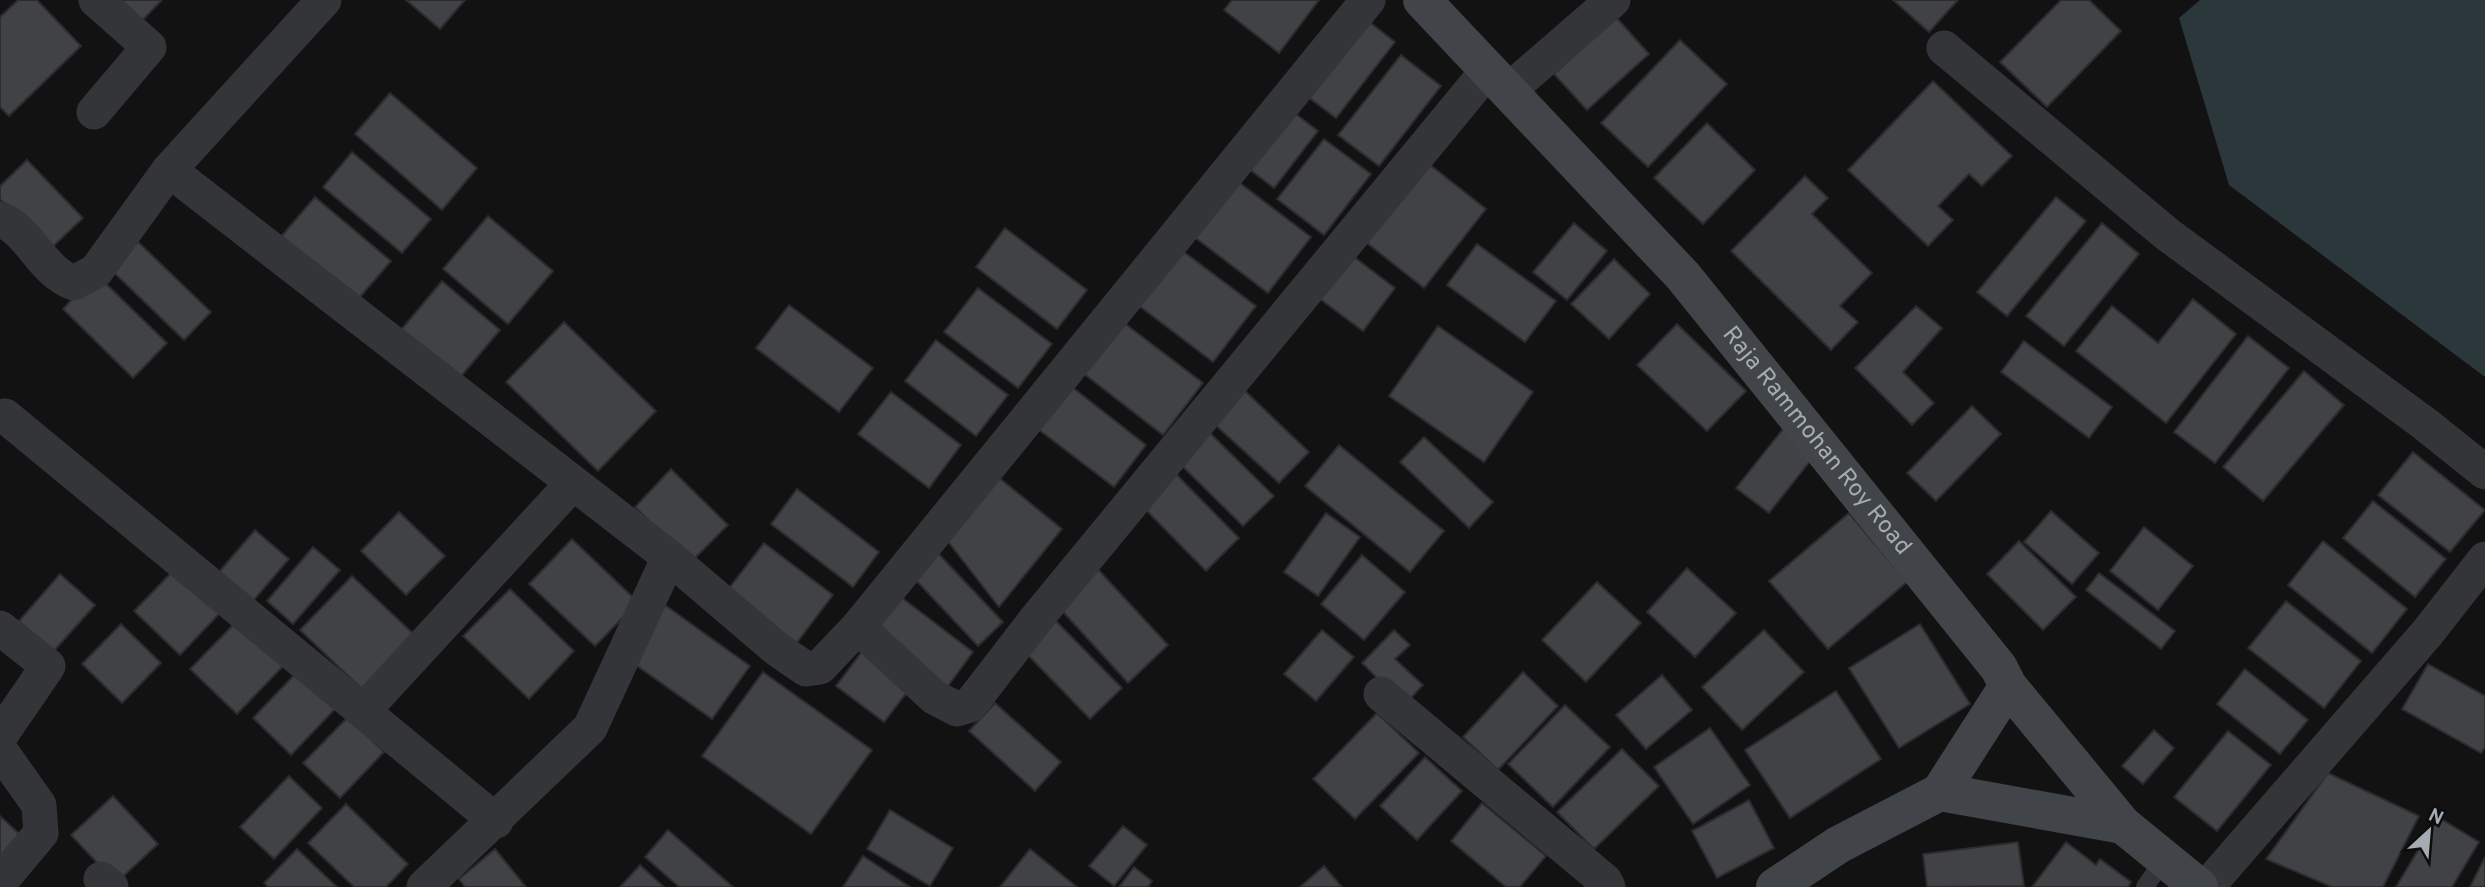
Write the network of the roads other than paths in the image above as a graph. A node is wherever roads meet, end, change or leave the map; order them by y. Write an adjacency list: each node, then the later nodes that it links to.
1 (96, 0): 8 (street)
2 (324, 0): 9 (street)
3 (1368, 0): 16 (street)
4 (1422, 0): 7 (main road, Raja Rammohan Roy Road)
5 (1613, 0): 7 (street)
6 (1944, 48): 12 (street)
7 (1498, 80): 16 (street); 18 (main road, Raja Rammohan Roy Road)
8 (94, 112)
9 (169, 170): 10 (street); 13 (street)
10 (0, 219)
11 (5, 416): 20 (street)
12 (2485, 472)
13 (573, 482): 14 (street); 20 (street)
14 (669, 557): 16 (street); 24 (street)
15 (2485, 559): 32 (street)
16 (858, 627)
17 (0, 628): 21 (street)
18 (2008, 686): 23 (main road); 25 (main road, Raja Rammohan Roy Road)
19 (1381, 694): 29 (street)
20 (363, 711): 24 (street)
21 (0, 736)
22 (0, 750): 27 (street)
23 (1940, 792): 25 (main road); 30 (main road)
24 (496, 821): 28 (street)
25 (2123, 825): 26 (main road, Raja Rammohan Roy Road)
26 (2155, 873): 31 (main road, Raja Rammohan Roy Road)
27 (0, 882)
28 (424, 887)
29 (1608, 887)
30 (1775, 887)
31 (2199, 887)
32 (2207, 887)

